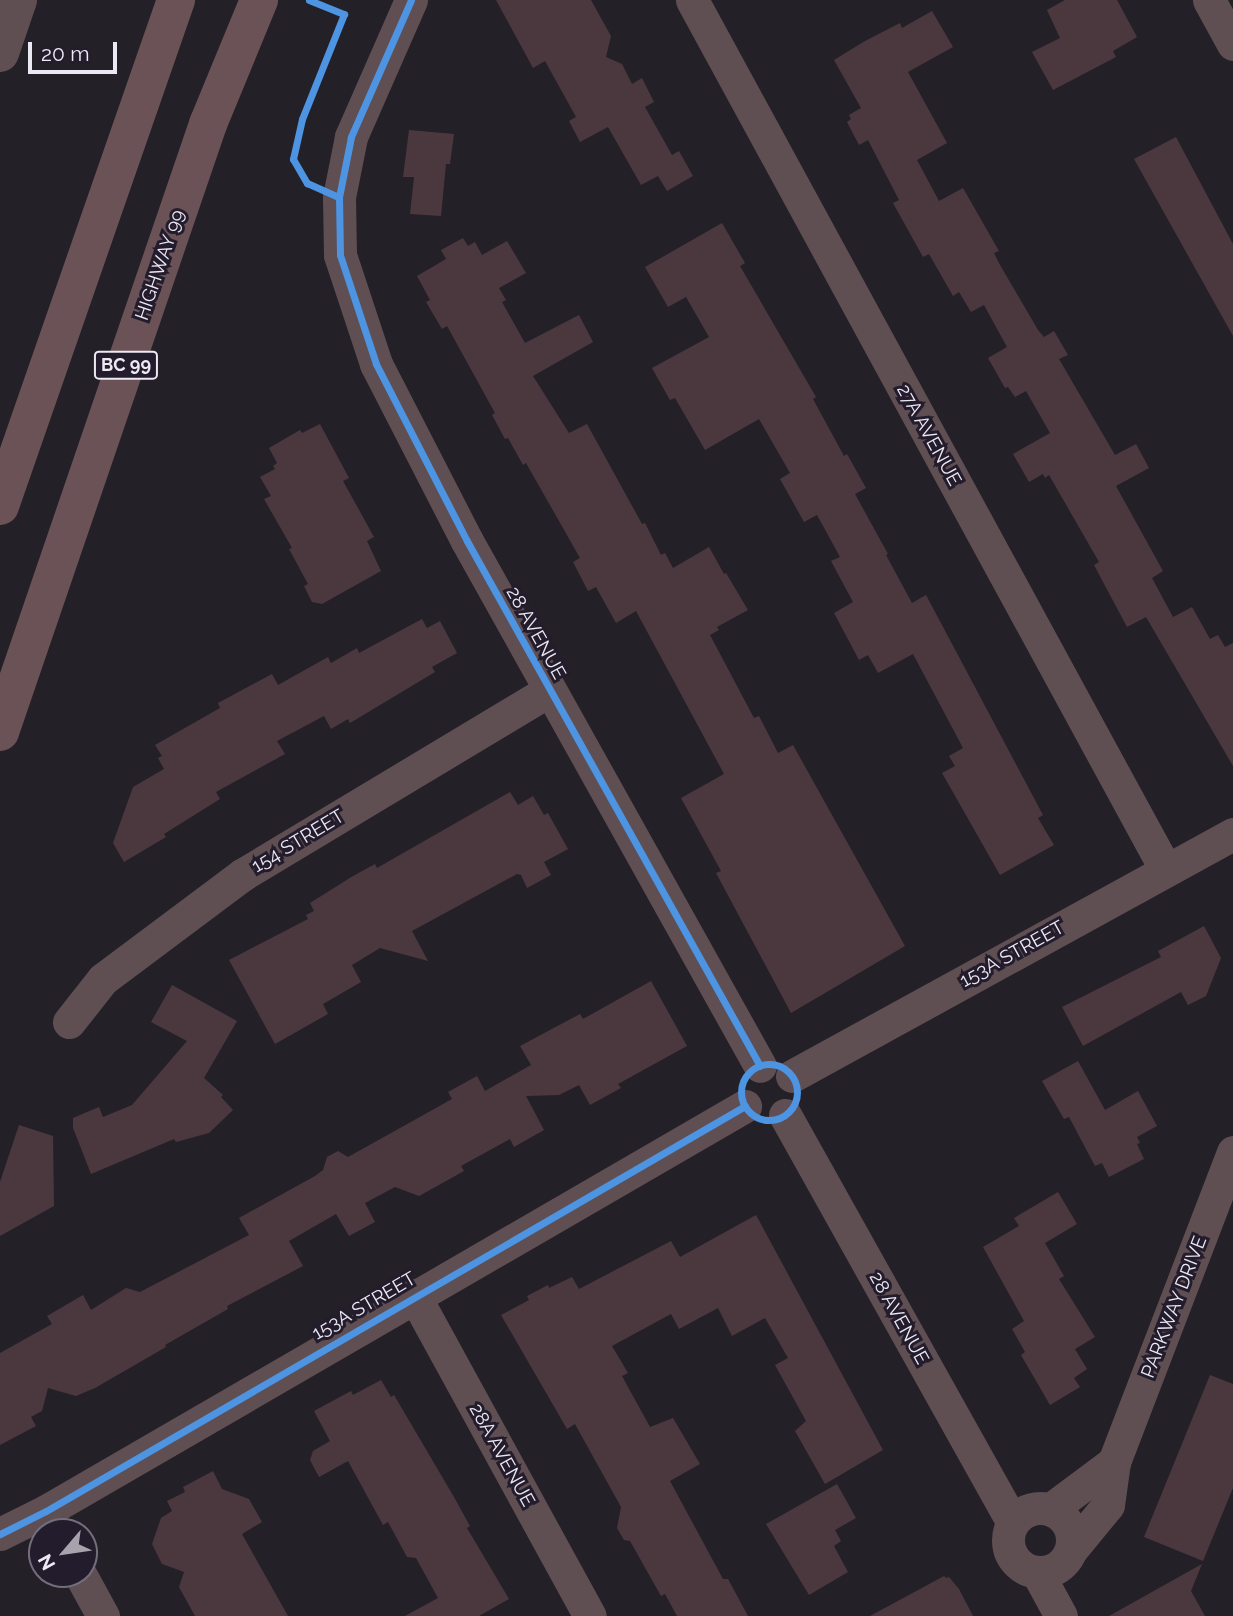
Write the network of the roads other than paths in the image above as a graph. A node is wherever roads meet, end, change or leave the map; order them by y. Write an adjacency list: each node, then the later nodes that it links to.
1 (18, 0): 8 (street)
2 (176, 0): 9 (highway)
3 (259, 0): 11 (highway, HIGHWAY 99 / BC 99)
4 (411, 0): 10 (street, 28 AVENUE)
5 (692, 0): 13 (street, 27A AVENUE)
6 (1209, 0): 7 (street)
7 (1233, 44)
8 (0, 53)
9 (0, 506)
10 (550, 690): 14 (street, 154 STREET); 15 (street, 28 AVENUE)
11 (0, 732)
12 (1233, 834): 13 (street, 153A STREET)
13 (1166, 870): 16 (street, 153A STREET)
14 (69, 1022)
15 (760, 1066): 16 (street); 17 (street)
16 (792, 1076): 18 (street)
17 (745, 1105): 18 (street); 20 (street, 153A STREET)
18 (785, 1115): 24 (street, 28 AVENUE)
19 (1233, 1152): 21 (street, PARKWAY DRIVE)
20 (414, 1295): 23 (street, 153A STREET); 31 (street, 28A AVENUE)
21 (1114, 1462): 22 (street); 27 (street, PARKWAY DRIVE)
22 (1051, 1509): 24 (street); 27 (street)
23 (57, 1518)
24 (1012, 1522): 28 (street)
25 (28, 1527): 26 (street, 153A STREET)
26 (0, 1534)
27 (1071, 1550): 28 (street)
28 (1037, 1573): 32 (street)
29 (88, 1588): 30 (street)
30 (103, 1616)
31 (590, 1616)
32 (1061, 1616)

